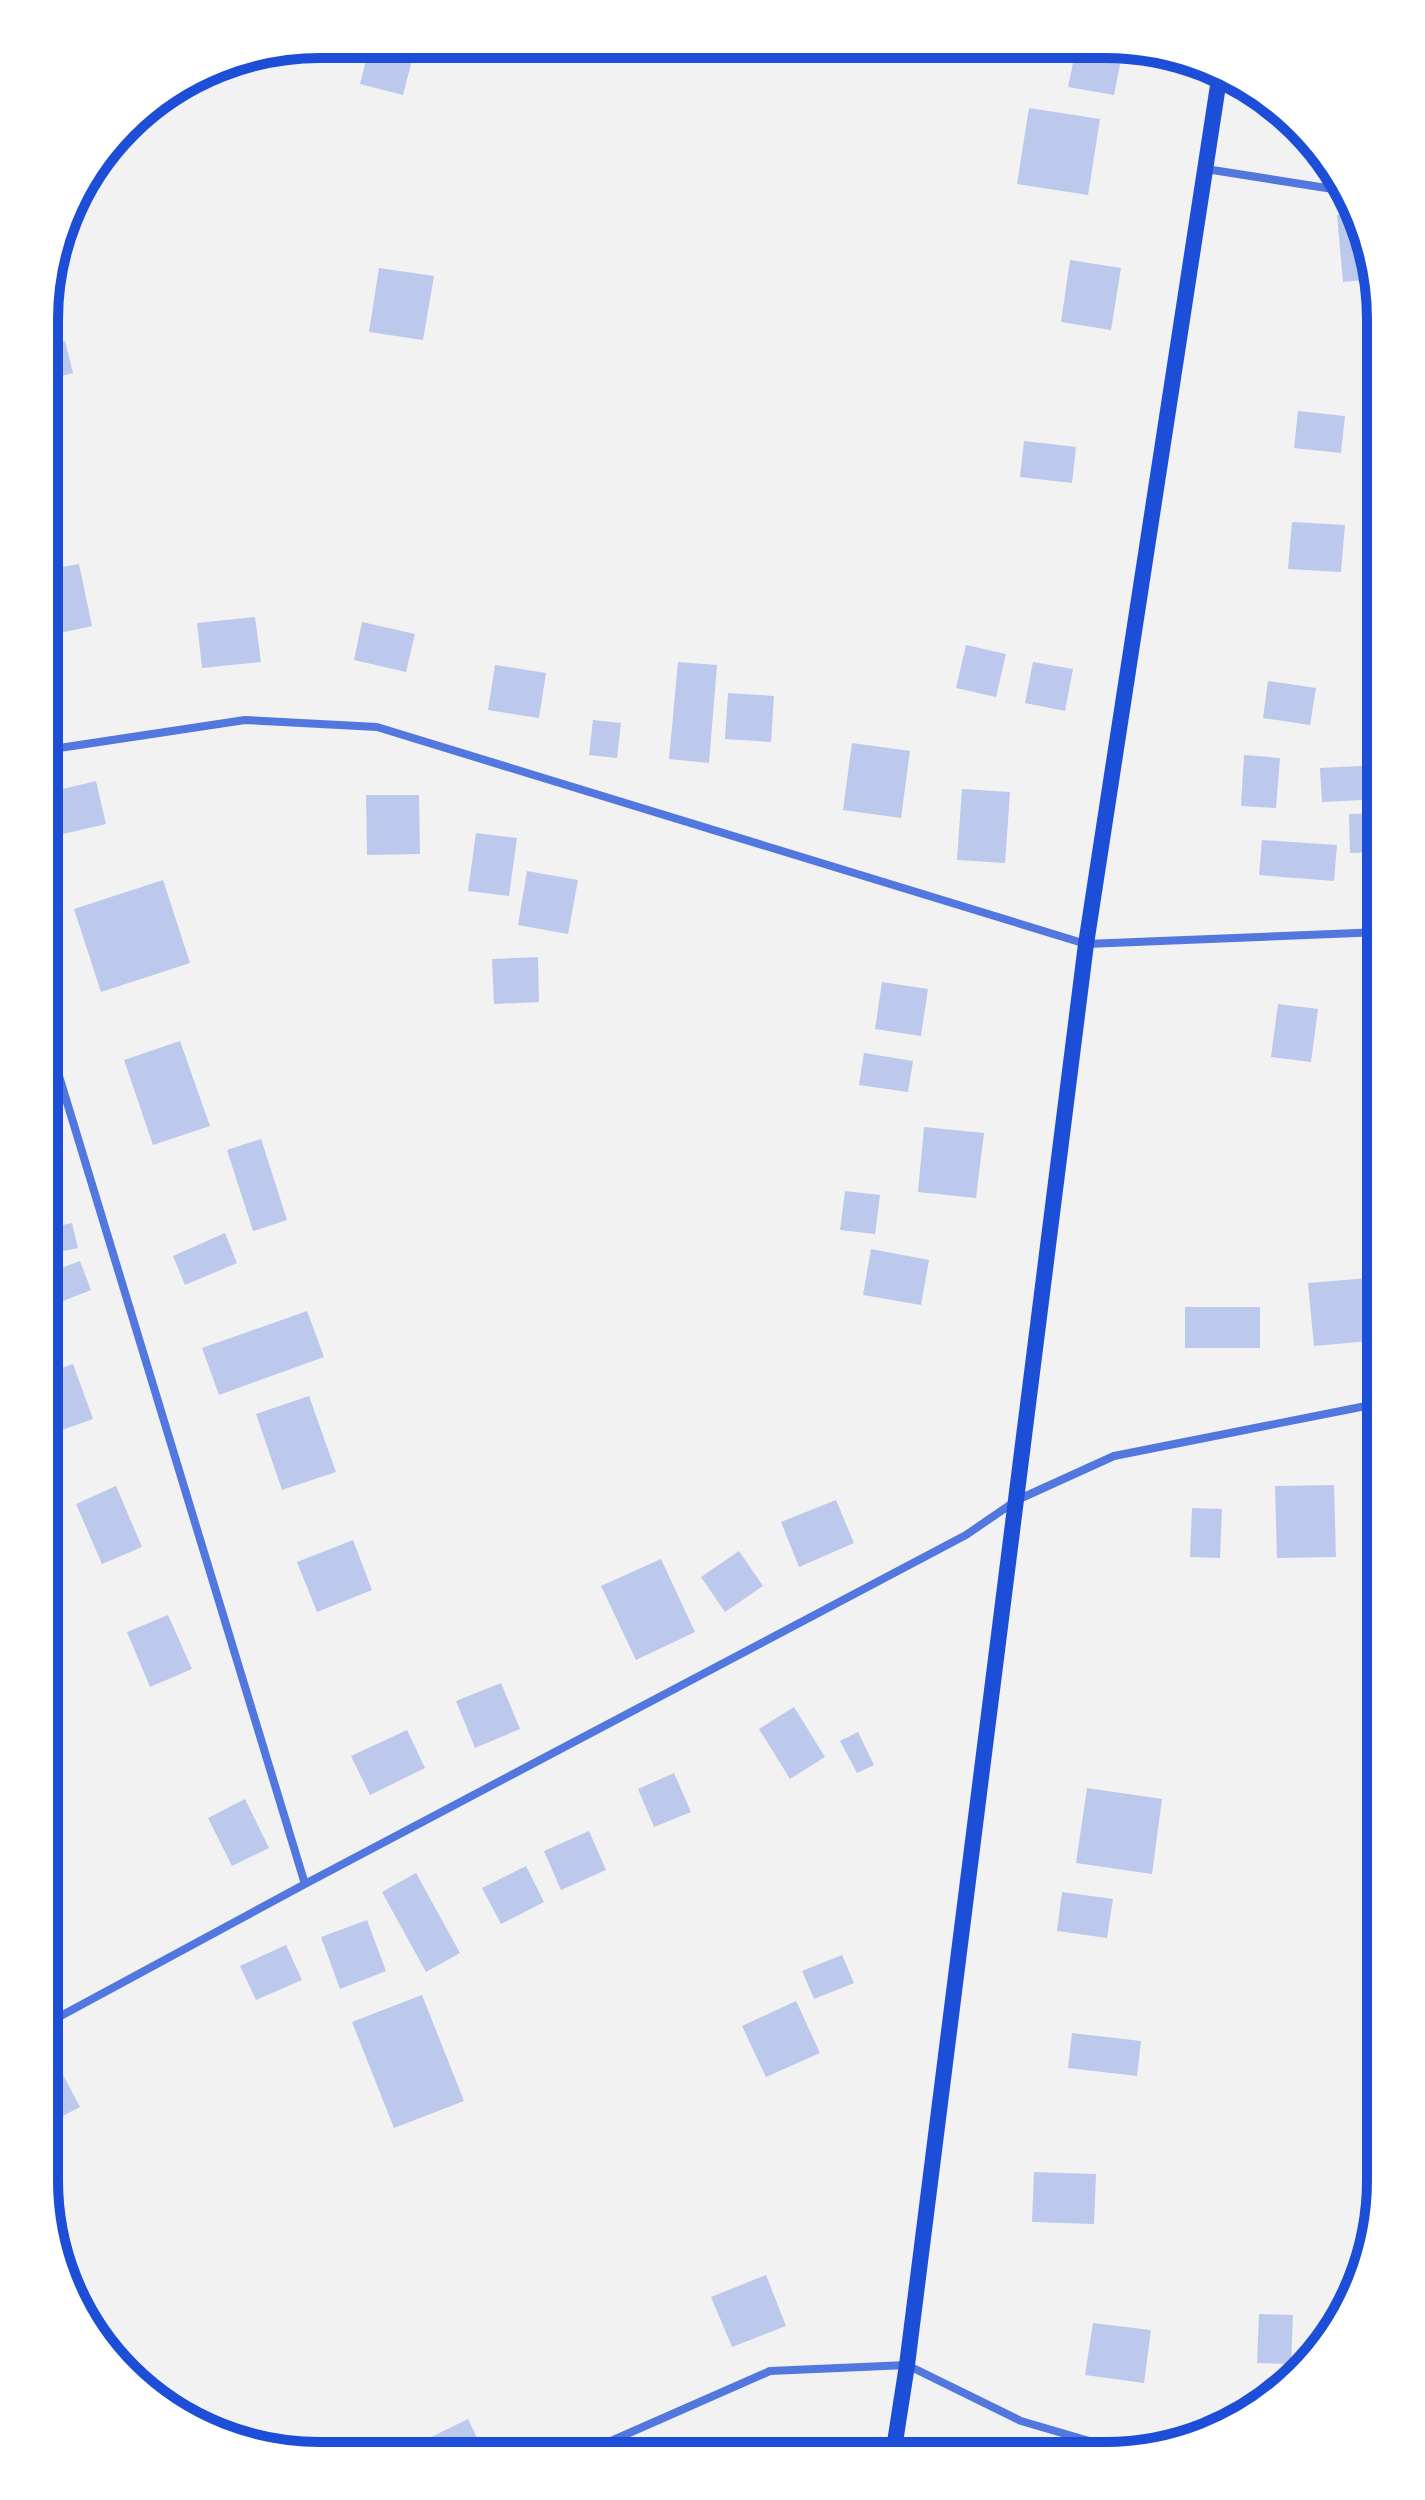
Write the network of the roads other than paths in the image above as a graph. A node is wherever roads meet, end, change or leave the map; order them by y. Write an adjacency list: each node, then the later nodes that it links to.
1 (1218, 84): 2 (main road)
2 (1206, 169): 3 (street); 6 (main road)
3 (1331, 189)
4 (58, 748): 6 (street)
5 (1367, 933): 6 (street)
6 (1086, 944): 9 (main road)
7 (58, 1073): 10 (street)
8 (1366, 1406): 9 (street)
9 (1017, 1500): 10 (street); 12 (main road)
10 (305, 1884): 11 (street)
11 (58, 2017)
12 (907, 2365): 13 (street); 14 (main road); 15 (street)
13 (609, 2442)
14 (895, 2442)
15 (1093, 2442)

